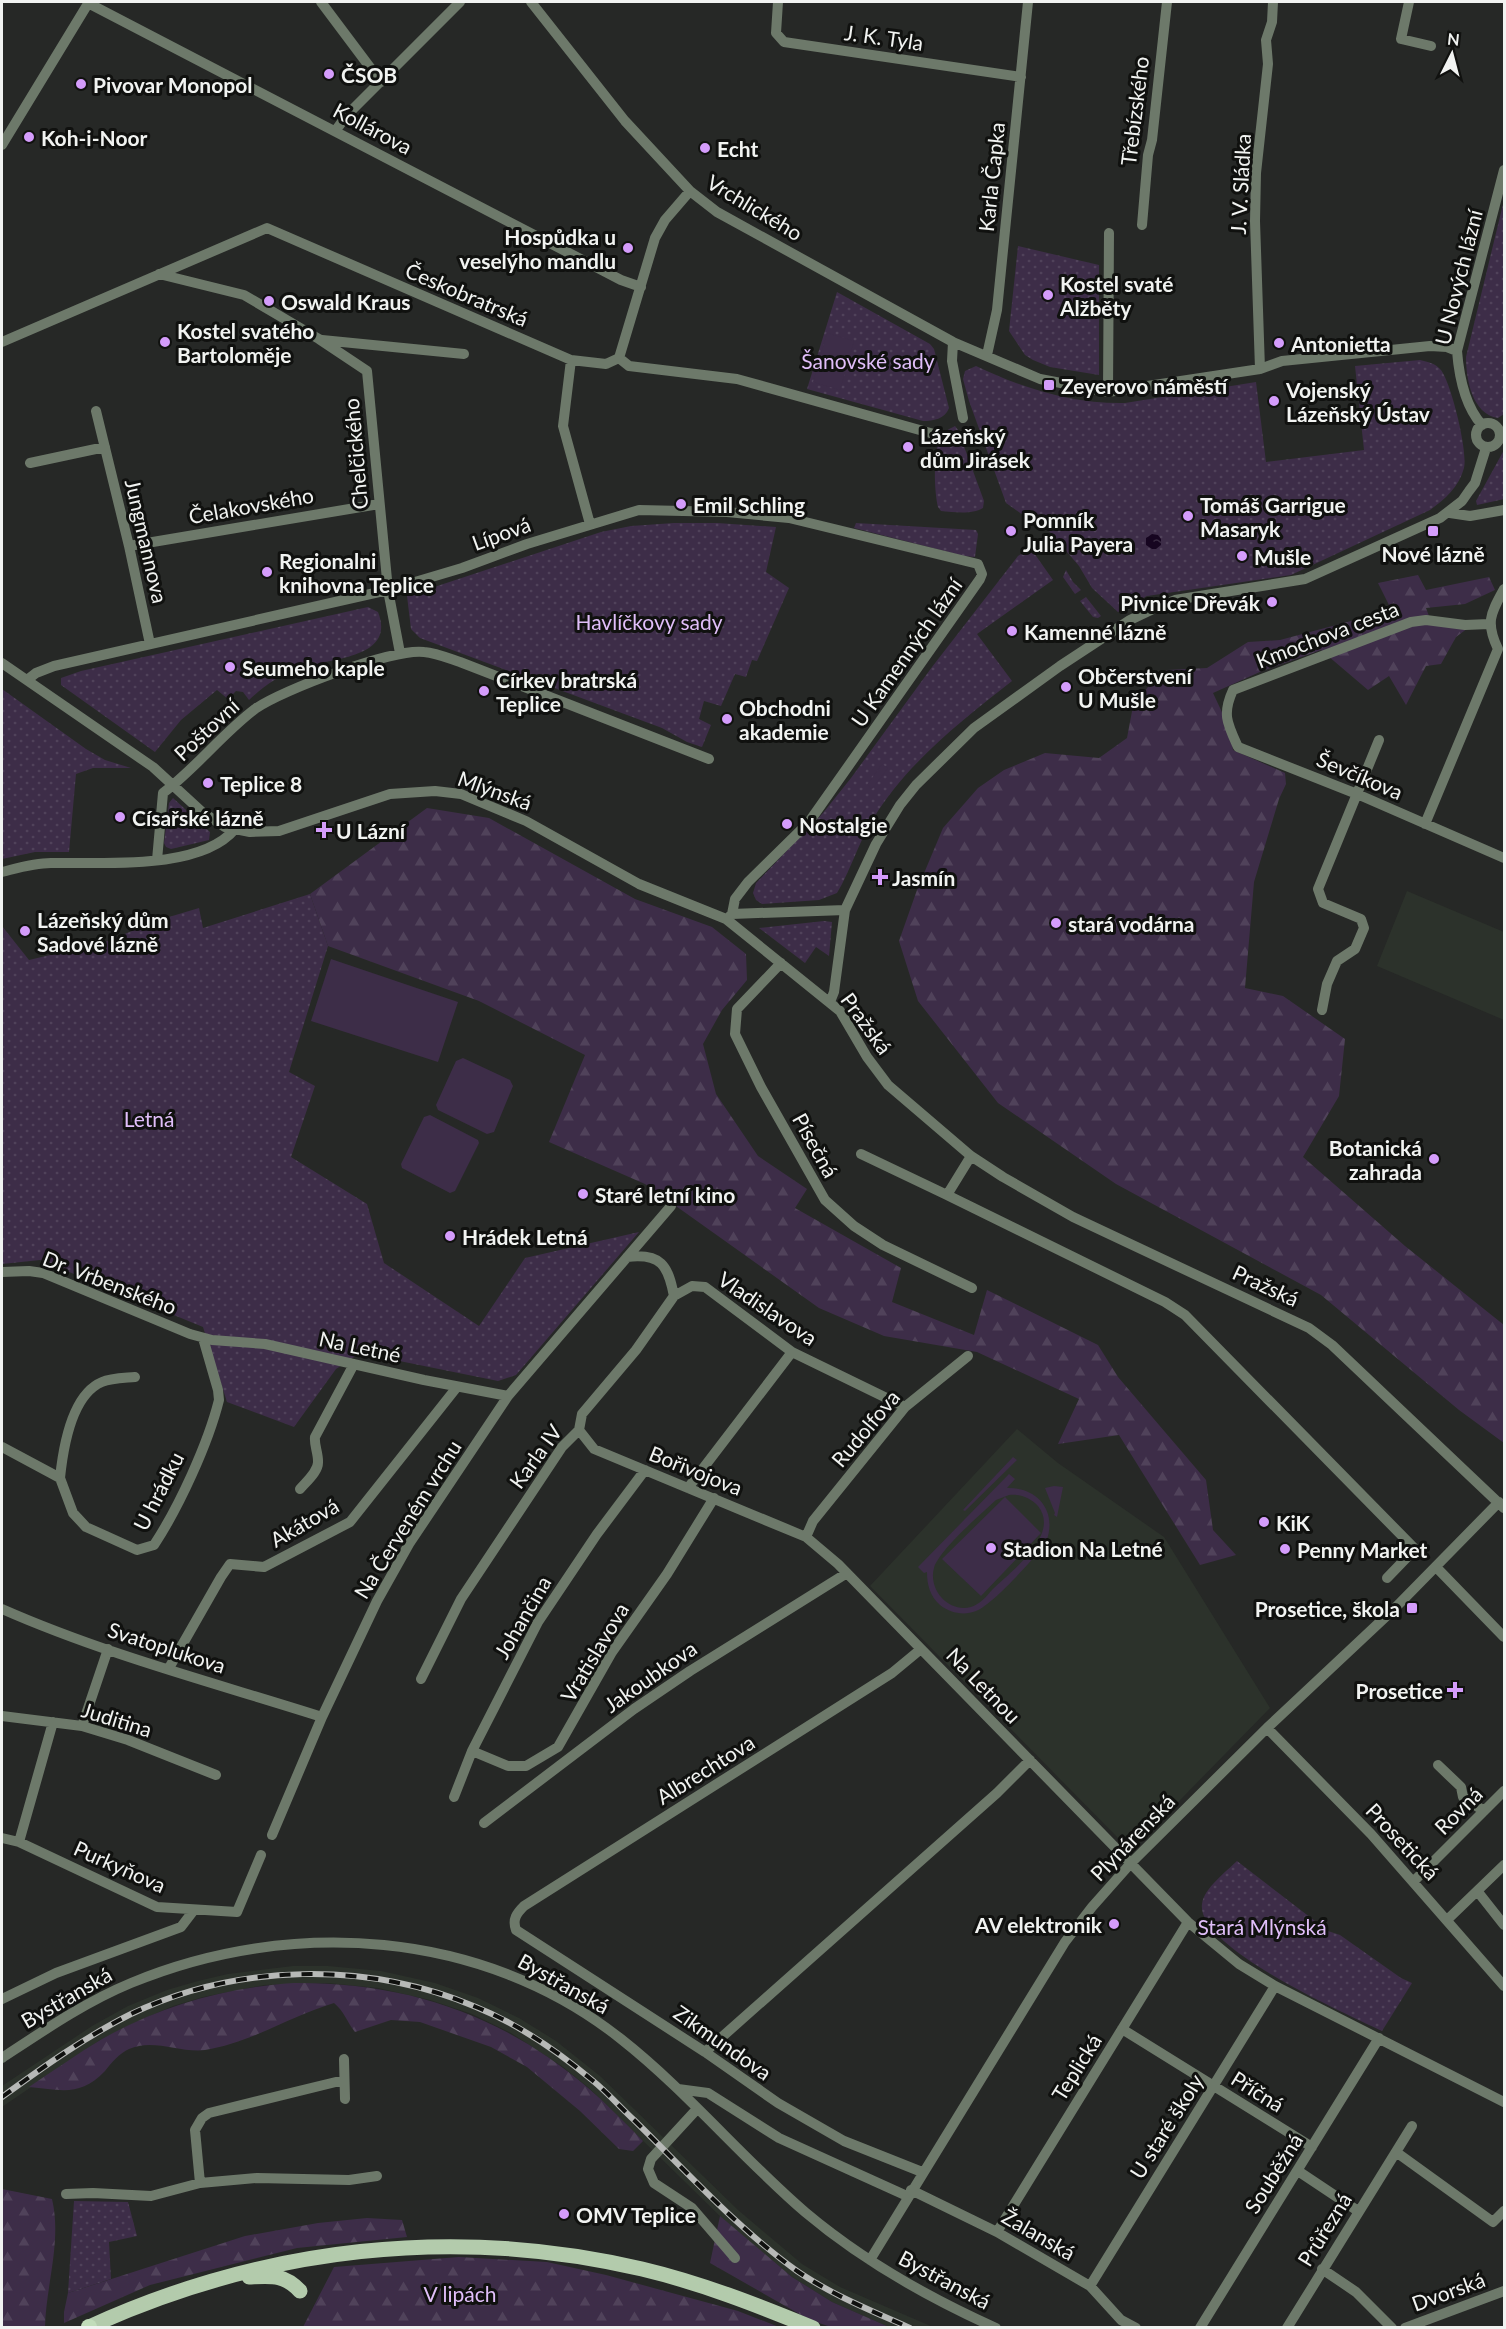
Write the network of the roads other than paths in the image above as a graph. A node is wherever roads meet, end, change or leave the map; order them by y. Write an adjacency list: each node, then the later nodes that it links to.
1 (89, 2): 13 (street, Kollárova); 14 (street)
2 (321, 2): 12 (street)
3 (460, 2): 12 (street)
4 (531, 2): 16 (street, Vrchlického)
5 (778, 2): 11 (street, J. K. Tyla)
6 (1028, 2): 11 (street, Karla Čapka)
7 (1167, 2): 17 (street, Třebízského)
8 (1273, 2): 29 (street, J. V. Sládka)
9 (1409, 2): 10 (street)
10 (1431, 46)
11 (1021, 77): 26 (street, Karla Čapka)
12 (381, 82): 13 (street)
13 (336, 130): 20 (street, Kollárova)
14 (2, 145)
15 (1504, 170): 24 (street, U Nových lázní)
16 (690, 191): 20 (street); 23 (street, Vrchlického)
17 (1142, 225)
18 (1109, 233): 30 (street)
19 (159, 274): 21 (street, Chelčického); 22 (street, Českobratrská); 28 (street, Českobratrská)
20 (641, 287): 27 (street)
21 (319, 339): 25 (street, Chelčického); 40 (street, Chelčického)
22 (2, 342)
23 (953, 342): 26 (street, Vrchlického); 32 (street)
24 (1457, 351): 29 (street, Vrchlického); 33 (street, U Nových lázní)
25 (464, 354)
26 (987, 355): 30 (street, Vrchlického)
27 (619, 358): 28 (street, Českobratrská); 35 (street, Českobratrská)
28 (572, 360): 43 (street)
29 (1260, 369): 30 (street, Vrchlického)
30 (1108, 392)
31 (96, 411): 37 (street, Jungmannova)
32 (963, 418)
33 (1482, 425): 34 (street); 38 (street, U Nových lázní)
34 (1502, 427): 36 (street)
35 (934, 434)
36 (1502, 443): 38 (street)
37 (105, 447): 39 (street); 44 (street, Jungmannova)
38 (1486, 448): 42 (street, U Nových lázní)
39 (30, 463)
40 (379, 504): 44 (street, Čelakovského); 47 (street, Chelčického)
41 (1504, 510): 42 (street)
42 (1449, 513): 64 (street)
43 (590, 524): 45 (street, Lípová); 47 (street, Lípová)
44 (129, 546): 49 (street, Jungmannova)
45 (980, 579): 65 (street, U Kamenných lázní)
46 (1504, 589): 48 (street)
47 (388, 591): 49 (street, Lípová); 51 (street)
48 (1490, 624): 50 (street); 54 (street, Kmochova cesta)
49 (150, 644): 53 (street, Lípová)
50 (1501, 651): 59 (street)
51 (400, 653): 56 (street, Poštovní); 57 (street, Poštovní)
52 (2, 663): 53 (street)
53 (27, 680): 57 (street)
54 (1225, 706): 58 (street, Ševčíkova)
55 (1378, 740): 58 (street)
56 (709, 759)
57 (174, 785): 60 (street); 62 (street)
58 (1357, 794): 59 (street, Ševčíkova); 68 (street)
59 (1425, 824): 61 (street, Ševčíkova)
60 (235, 829): 62 (street); 65 (street, Mlýnská)
61 (1504, 858)
62 (157, 860): 63 (street)
63 (2, 872)
64 (845, 910): 65 (street); 67 (street)
65 (729, 916): 66 (street, Pražská)
66 (781, 963): 67 (street, Pražská); 75 (street, Písečná)
67 (830, 1002): 70 (street, Pražská)
68 (1322, 1010)
69 (861, 1154): 71 (street)
70 (971, 1156): 71 (street); 92 (street, Pražská)
71 (947, 1195): 96 (street)
72 (671, 1206): 73 (street, Na Červeném vrchu)
73 (627, 1257): 76 (street); 83 (street, Na Červeném vrchu)
74 (2, 1272): 77 (street, Dr. Vrbenského)
75 (972, 1288)
76 (674, 1296): 78 (street, Vladislavova); 85 (street, Karla IV)
77 (203, 1338): 80 (street, Na Letné); 88 (street, U hrádku)
78 (792, 1352): 84 (street, Vladislavova); 89 (street)
79 (969, 1356): 84 (street, Rudolfova)
80 (354, 1364): 82 (street, Na Letné); 90 (street)
81 (135, 1377): 88 (street)
82 (457, 1387): 83 (street, Na Letné); 101 (street, Akátová)
83 (508, 1396): 104 (street, Na Červeném vrchu)
84 (905, 1407): 93 (street, Rudolfova)
85 (579, 1430): 87 (street, Bořivojova); 102 (street, Karla IV)
86 (2, 1447): 88 (street)
87 (645, 1470): 89 (street, Bořivojova); 108 (street, Johančina)
88 (60, 1478)
89 (688, 1488): 91 (street, Bořivojova)
90 (300, 1489)
91 (714, 1498): 93 (street, Bořivojova); 108 (street, Vratislavova)
92 (1502, 1505): 94 (street, Plynárenská)
93 (806, 1537): 95 (street, Na Letnou)
94 (1436, 1567): 98 (street); 107 (street, Plynárenská)
95 (847, 1573): 100 (street, Na Letnou); 115 (street, Jakoubkova)
96 (1388, 1578)
97 (2, 1609): 99 (street, Svatoplukova)
98 (1504, 1637)
99 (108, 1649): 101 (street, Svatoplukova); 106 (street)
100 (921, 1649): 109 (street, Na Letnou); 127 (street, Albrechtova)
101 (169, 1668): 104 (street, Svatoplukova)
102 (421, 1679)
103 (2, 1716): 105 (street, Juditina)
104 (322, 1717): 116 (street, Na Červeném vrchu)
105 (53, 1722): 106 (street, Juditina); 118 (street)
106 (82, 1726): 111 (street, Juditina)
107 (1267, 1728): 120 (street, Plynárenská); 122 (street, Prosetická)
108 (472, 1751): 113 (street, Johančina)
109 (1030, 1760): 120 (street, Na Letnou); 134 (street)
110 (1438, 1765): 114 (street)
111 (216, 1775)
112 (1504, 1791): 114 (street, Rovná)
113 (454, 1797)
114 (1484, 1811): 122 (street, Rovná)
115 (484, 1823)
116 (272, 1835)
117 (2, 1838): 118 (street, Purkyňova)
118 (19, 1842): 124 (street, Purkyňova)
119 (261, 1855): 124 (street, Purkyňova)
120 (1131, 1863): 126 (street); 147 (street, Plynárenská)
121 (1504, 1865): 123 (street)
122 (1413, 1882): 125 (street, Prosetická)
123 (1478, 1892): 125 (street); 128 (street)
124 (194, 1910): 131 (street)
125 (1448, 1919): 130 (street, Prosetická)
126 (1188, 1922): 129 (street); 132 (street, Teplická)
127 (514, 1923): 134 (street, Zikmundova)
128 (1504, 1924)
129 (1275, 1986): 133 (street); 138 (street, U staré školy)
130 (1504, 1986)
131 (2, 1999)
132 (1122, 2030): 138 (street, Příčná); 154 (street, Teplická)
133 (1379, 2038): 141 (street); 144 (street, Souběžná)
134 (705, 2052): 147 (street, Zikmundova)
135 (2, 2058): 139 (street, Bystřanská)
136 (344, 2059): 137 (street)
137 (344, 2080): 140 (street); 149 (street)
138 (1214, 2086): 144 (street, Příčná); 159 (street, U staré školy)
139 (678, 2090): 142 (street, Bystřanská); 150 (street, Žalanská)
140 (345, 2099)
141 (1504, 2102)
142 (697, 2109): 155 (street); 156 (street, Bystřanská)
143 (1412, 2126): 145 (street, Průřezná)
144 (1312, 2147): 146 (street, Souběžná)
145 (1396, 2152): 152 (street, Průřezná); 153 (street)
146 (1298, 2171): 152 (street); 166 (street, Souběžná)
147 (922, 2172): 150 (street, Plynárenská)
148 (376, 2176): 149 (street)
149 (200, 2183): 151 (street)
150 (909, 2193): 154 (street, Žalanská); 156 (street, Plynárenská)
151 (66, 2194)
152 (1358, 2211): 157 (street, Průřezná)
153 (1504, 2211)
154 (997, 2232): 159 (street, Žalanská)
155 (735, 2258)
156 (870, 2260): 164 (street, Bystřanská)
157 (1322, 2269): 167 (street, Průřezná); 168 (street)
158 (211, 2280): 160 (main road); 162 (main road); 163 (main road)
159 (1090, 2286): 165 (street, Žalanská)
160 (300, 2291)
161 (1504, 2291): 169 (street, Dvorská)
162 (89, 2327)
163 (813, 2328)
164 (996, 2328)
165 (1136, 2328)
166 (1200, 2328)
167 (1287, 2328)
168 (1392, 2328)
169 (1405, 2328)

